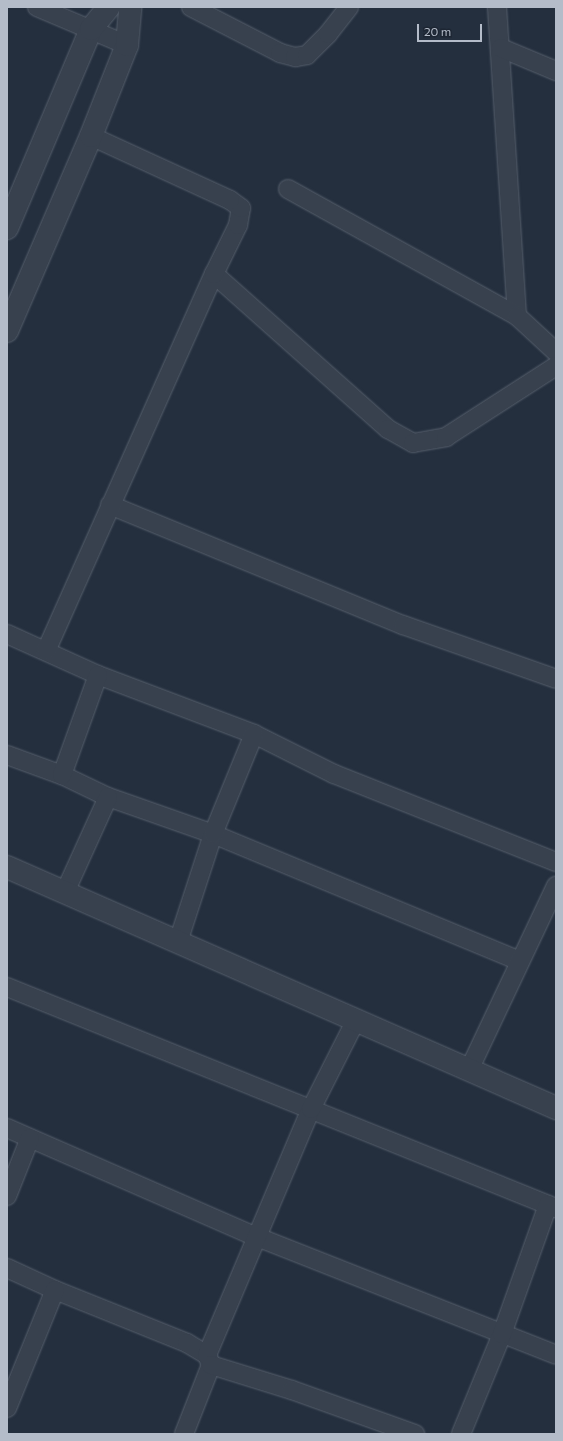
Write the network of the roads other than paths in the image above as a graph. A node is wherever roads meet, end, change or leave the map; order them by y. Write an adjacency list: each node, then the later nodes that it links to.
1 (37, 7): 7 (street)
2 (109, 7): 7 (street)
3 (130, 7): 8 (street)
4 (191, 7): 5 (street)
5 (350, 7)
6 (497, 7): 9 (street)
7 (91, 29): 8 (street); 13 (street)
8 (127, 45): 11 (street)
9 (501, 48): 10 (street); 15 (street)
10 (556, 71)
11 (91, 136): 14 (street); 16 (street)
12 (288, 189): 15 (street)
13 (7, 228)
14 (214, 274): 18 (street); 19 (street)
15 (517, 316): 17 (street)
16 (7, 331)
17 (556, 352)
18 (556, 366)
19 (110, 506): 21 (street); 23 (street)
20 (7, 634): 21 (street)
21 (46, 651): 22 (street)
22 (98, 674): 24 (street); 26 (street)
23 (556, 679)
24 (254, 734): 28 (street); 29 (street)
25 (7, 755): 26 (street)
26 (62, 775): 27 (street)
27 (108, 797): 28 (street); 32 (street)
28 (213, 834): 33 (street); 34 (street)
29 (556, 862)
30 (7, 867): 32 (street)
31 (556, 886): 34 (street)
32 (66, 892): 33 (street)
33 (178, 942): 36 (street)
34 (519, 961): 37 (street)
35 (7, 987): 39 (street)
36 (356, 1020): 37 (street); 39 (street)
37 (469, 1070): 38 (street)
38 (556, 1108)
39 (311, 1109): 43 (street); 44 (street)
40 (7, 1128): 41 (street)
41 (30, 1138): 42 (street); 44 (street)
42 (7, 1196)
43 (552, 1207): 47 (street)
44 (257, 1237): 47 (street); 49 (street)
45 (7, 1268): 46 (street)
46 (55, 1290): 49 (street); 50 (street)
47 (502, 1334): 48 (street); 53 (street)
48 (556, 1356)
49 (209, 1360): 51 (street); 52 (street)
50 (7, 1408)
51 (184, 1434)
52 (415, 1434)
53 (461, 1434)

